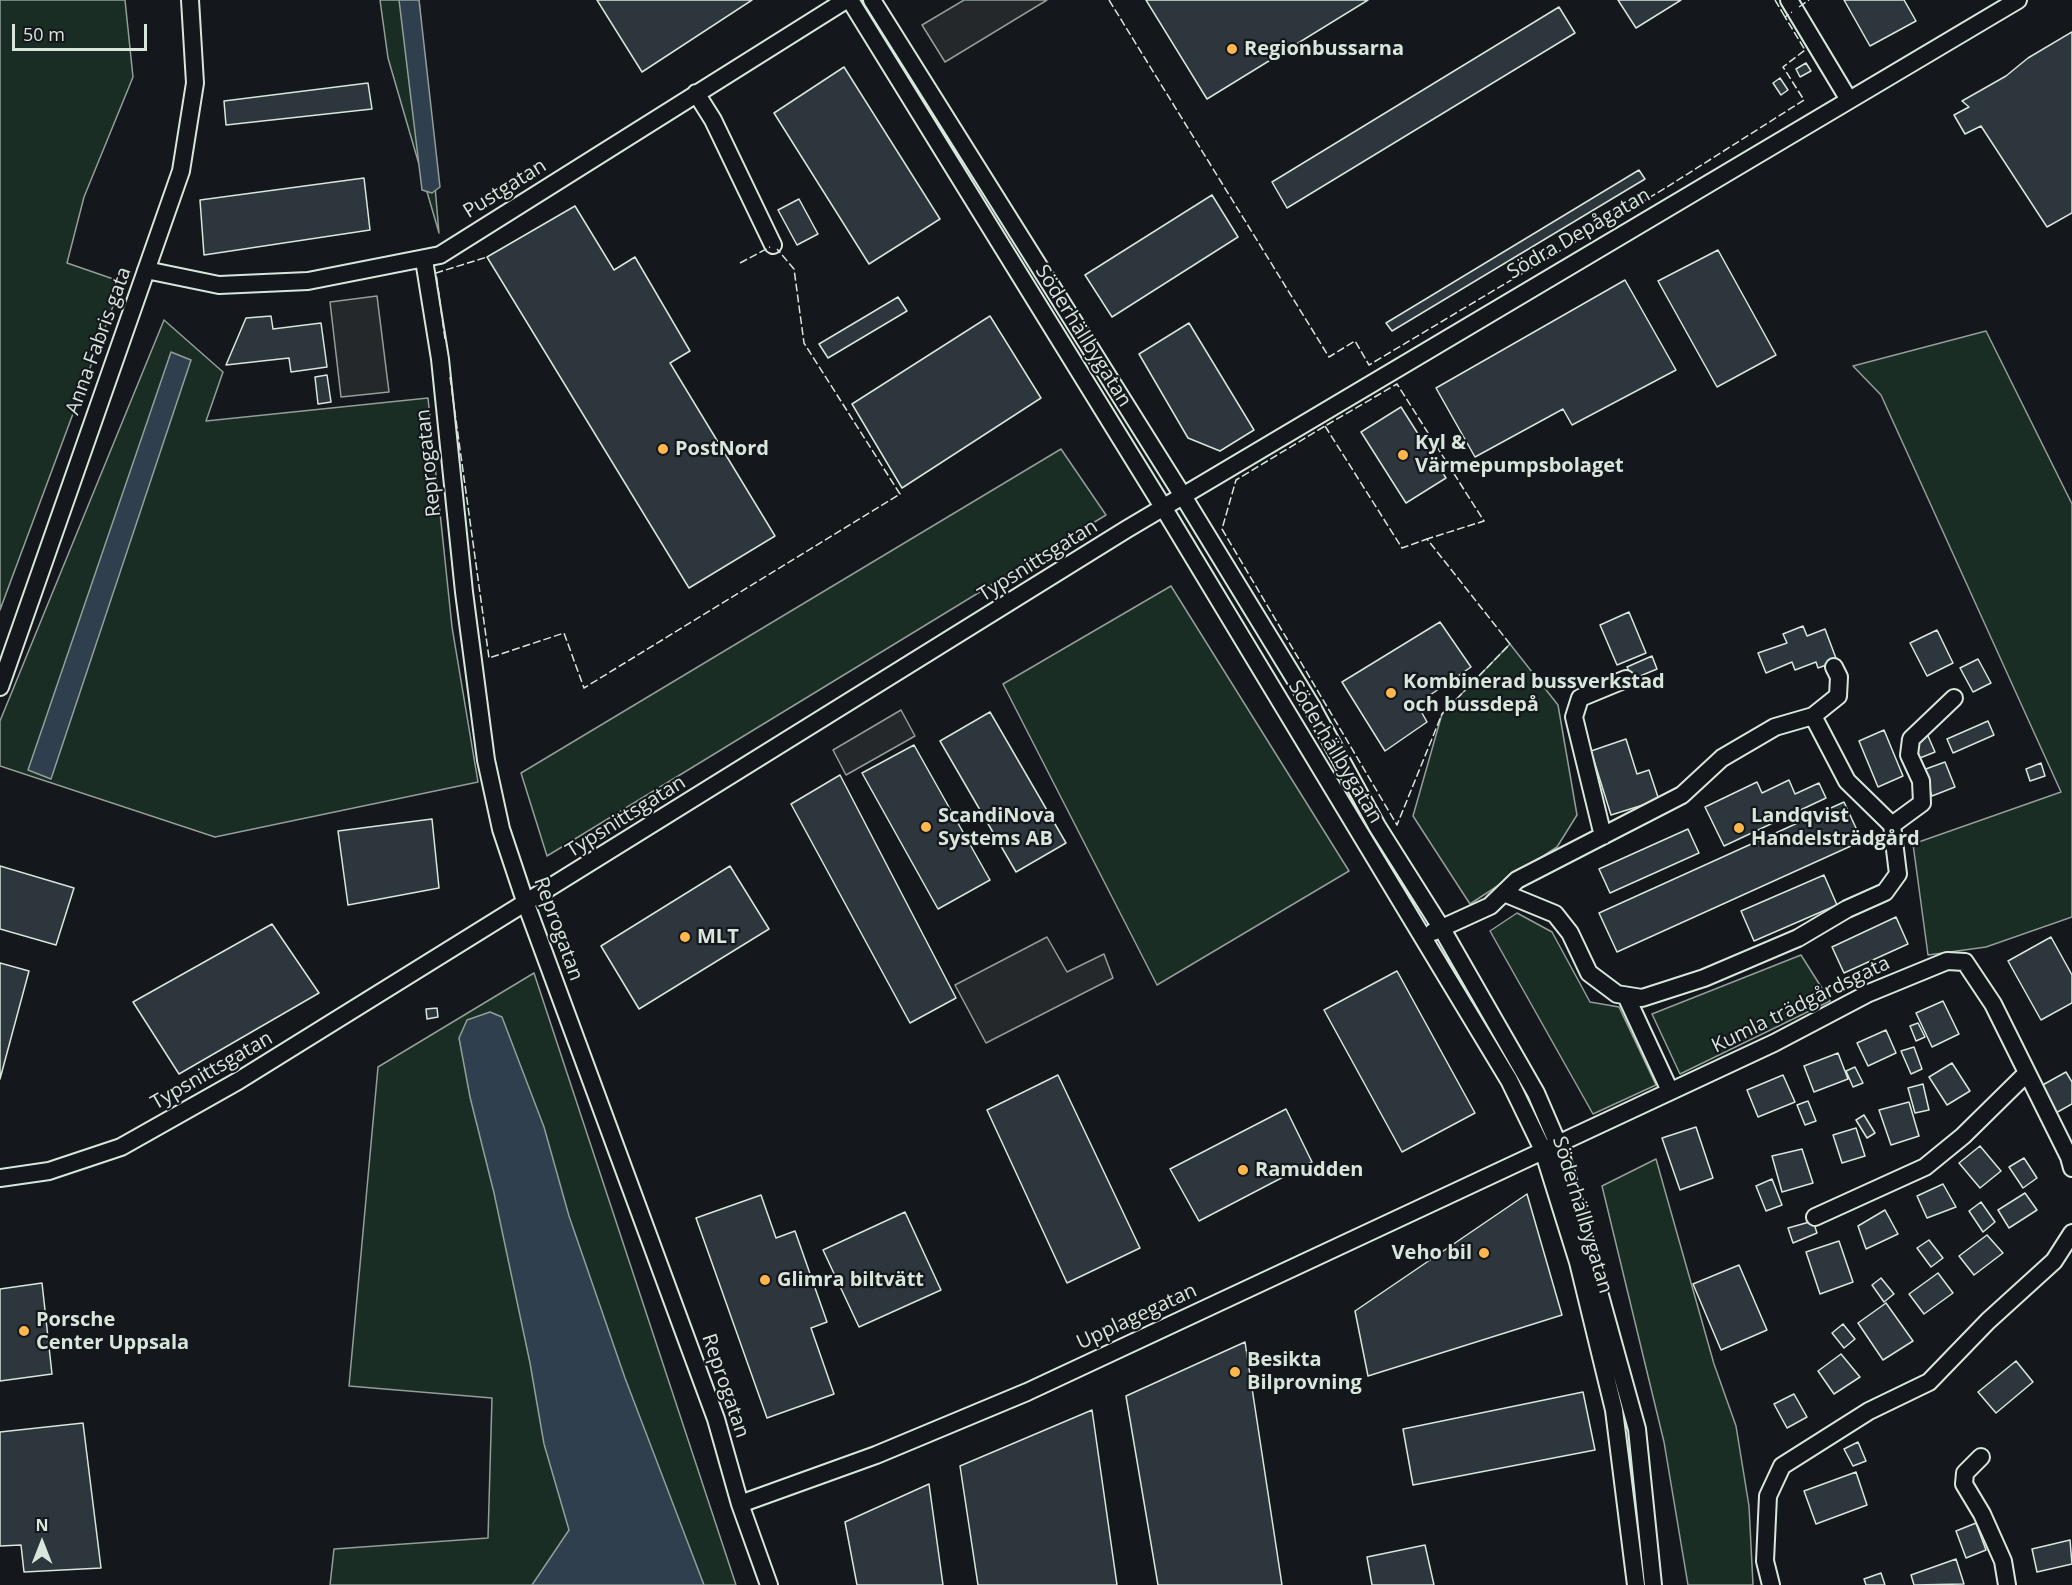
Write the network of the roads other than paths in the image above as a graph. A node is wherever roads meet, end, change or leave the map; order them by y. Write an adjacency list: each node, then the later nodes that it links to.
1 (190, 0): 10 (street, Anna Fabris gata)
2 (848, 0): 6 (street, Pustgatan); 12 (street, Söderhällbygatan)
3 (872, 0): 11 (street, Söderhällbygatan)
4 (1789, 0): 7 (street)
5 (2018, 0): 7 (street, Södra Depågatan)
6 (696, 93): 8 (street); 9 (street, Pustgatan)
7 (1849, 100): 11 (street, Södra Depågatan)
8 (773, 245)
9 (424, 260): 10 (street, Pustgatan); 21 (street, Reprogatan)
10 (146, 270): 15 (street, Anna Fabris gata)
11 (1183, 496): 12 (street, Södra Depågatan); 22 (street, Söderhällbygatan)
12 (1163, 507): 21 (street, Typsnittsgatan); 23 (street, Söderhällbygatan)
13 (1834, 667): 17 (street)
14 (1626, 679): 19 (street)
15 (0, 687)
16 (1954, 698): 18 (street)
17 (1813, 716): 18 (street); 19 (street)
18 (1892, 825): 24 (street)
19 (1604, 836): 20 (street)
20 (1504, 893): 22 (street); 24 (street)
21 (526, 904): 29 (street, Typsnittsgatan); 33 (street, Reprogatan)
22 (1442, 929): 23 (street); 27 (street, Söderhällbygatan)
23 (1423, 936): 27 (street, Söderhällbygatan)
24 (1626, 996): 26 (street)
25 (2027, 1073): 26 (street, Kumla trädgårdsgata); 28 (street, Kumla trädgårdsgata); 30 (street)
26 (1670, 1091): 27 (street, Kumla trädgårdsgata)
27 (1550, 1147): 33 (street, Upplagegatan); 35 (street, Söderhällbygatan); 36 (street, Söderhällbygatan)
28 (2072, 1168)
29 (0, 1178)
30 (1815, 1217)
31 (2072, 1233): 37 (street)
32 (1981, 1457): 38 (street)
33 (740, 1504): 34 (street, Reprogatan)
34 (769, 1585)
35 (1636, 1585)
36 (1653, 1585)
37 (1771, 1585)
38 (2007, 1585)

